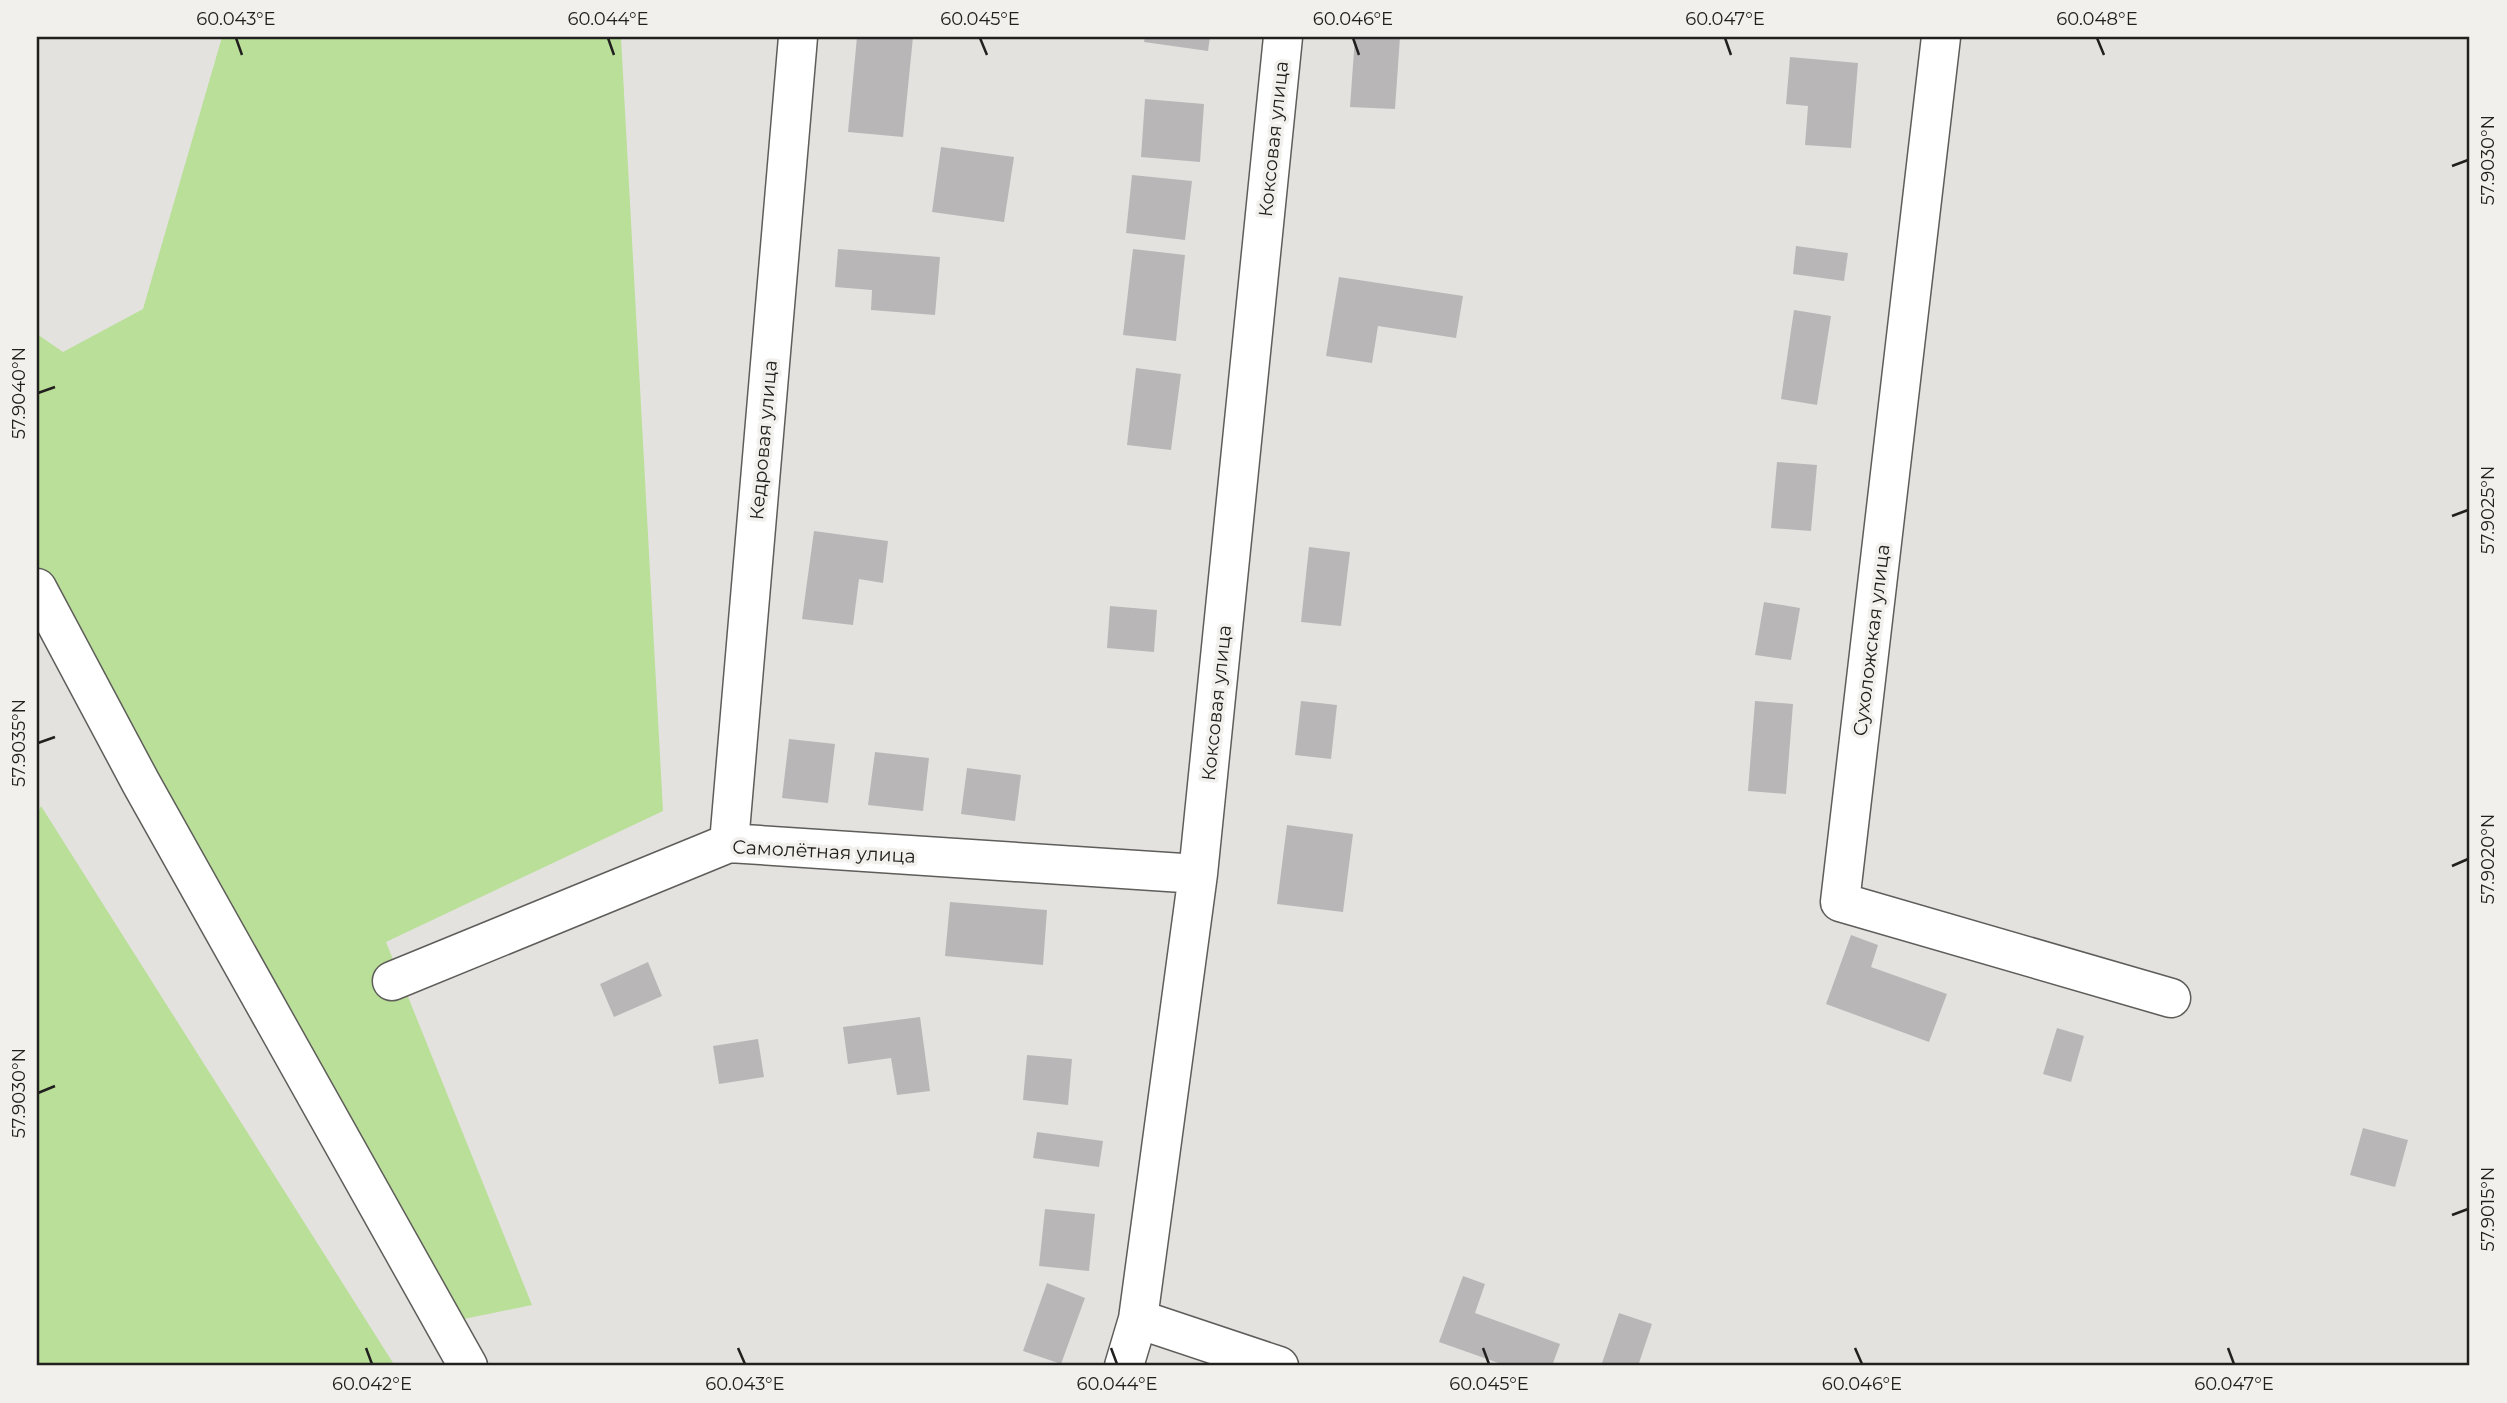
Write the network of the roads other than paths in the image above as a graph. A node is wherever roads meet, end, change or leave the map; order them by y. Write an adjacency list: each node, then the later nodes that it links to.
1 (798, 37): 5 (street, Кедровая улица)
2 (1283, 37): 6 (street, Коксовая улица)
3 (1941, 37): 8 (street, Сухоложская улица)
4 (37, 588): 10 (street)
5 (729, 843): 6 (street, Самолётная улица); 7 (street, Самолётная улица)
6 (1198, 874): 9 (street, Коксовая улица)
7 (392, 981)
8 (2171, 998)
9 (1138, 1319): 11 (street, Коксовая улица); 12 (street)
10 (468, 1366)
11 (1124, 1366)
12 (1279, 1366)

